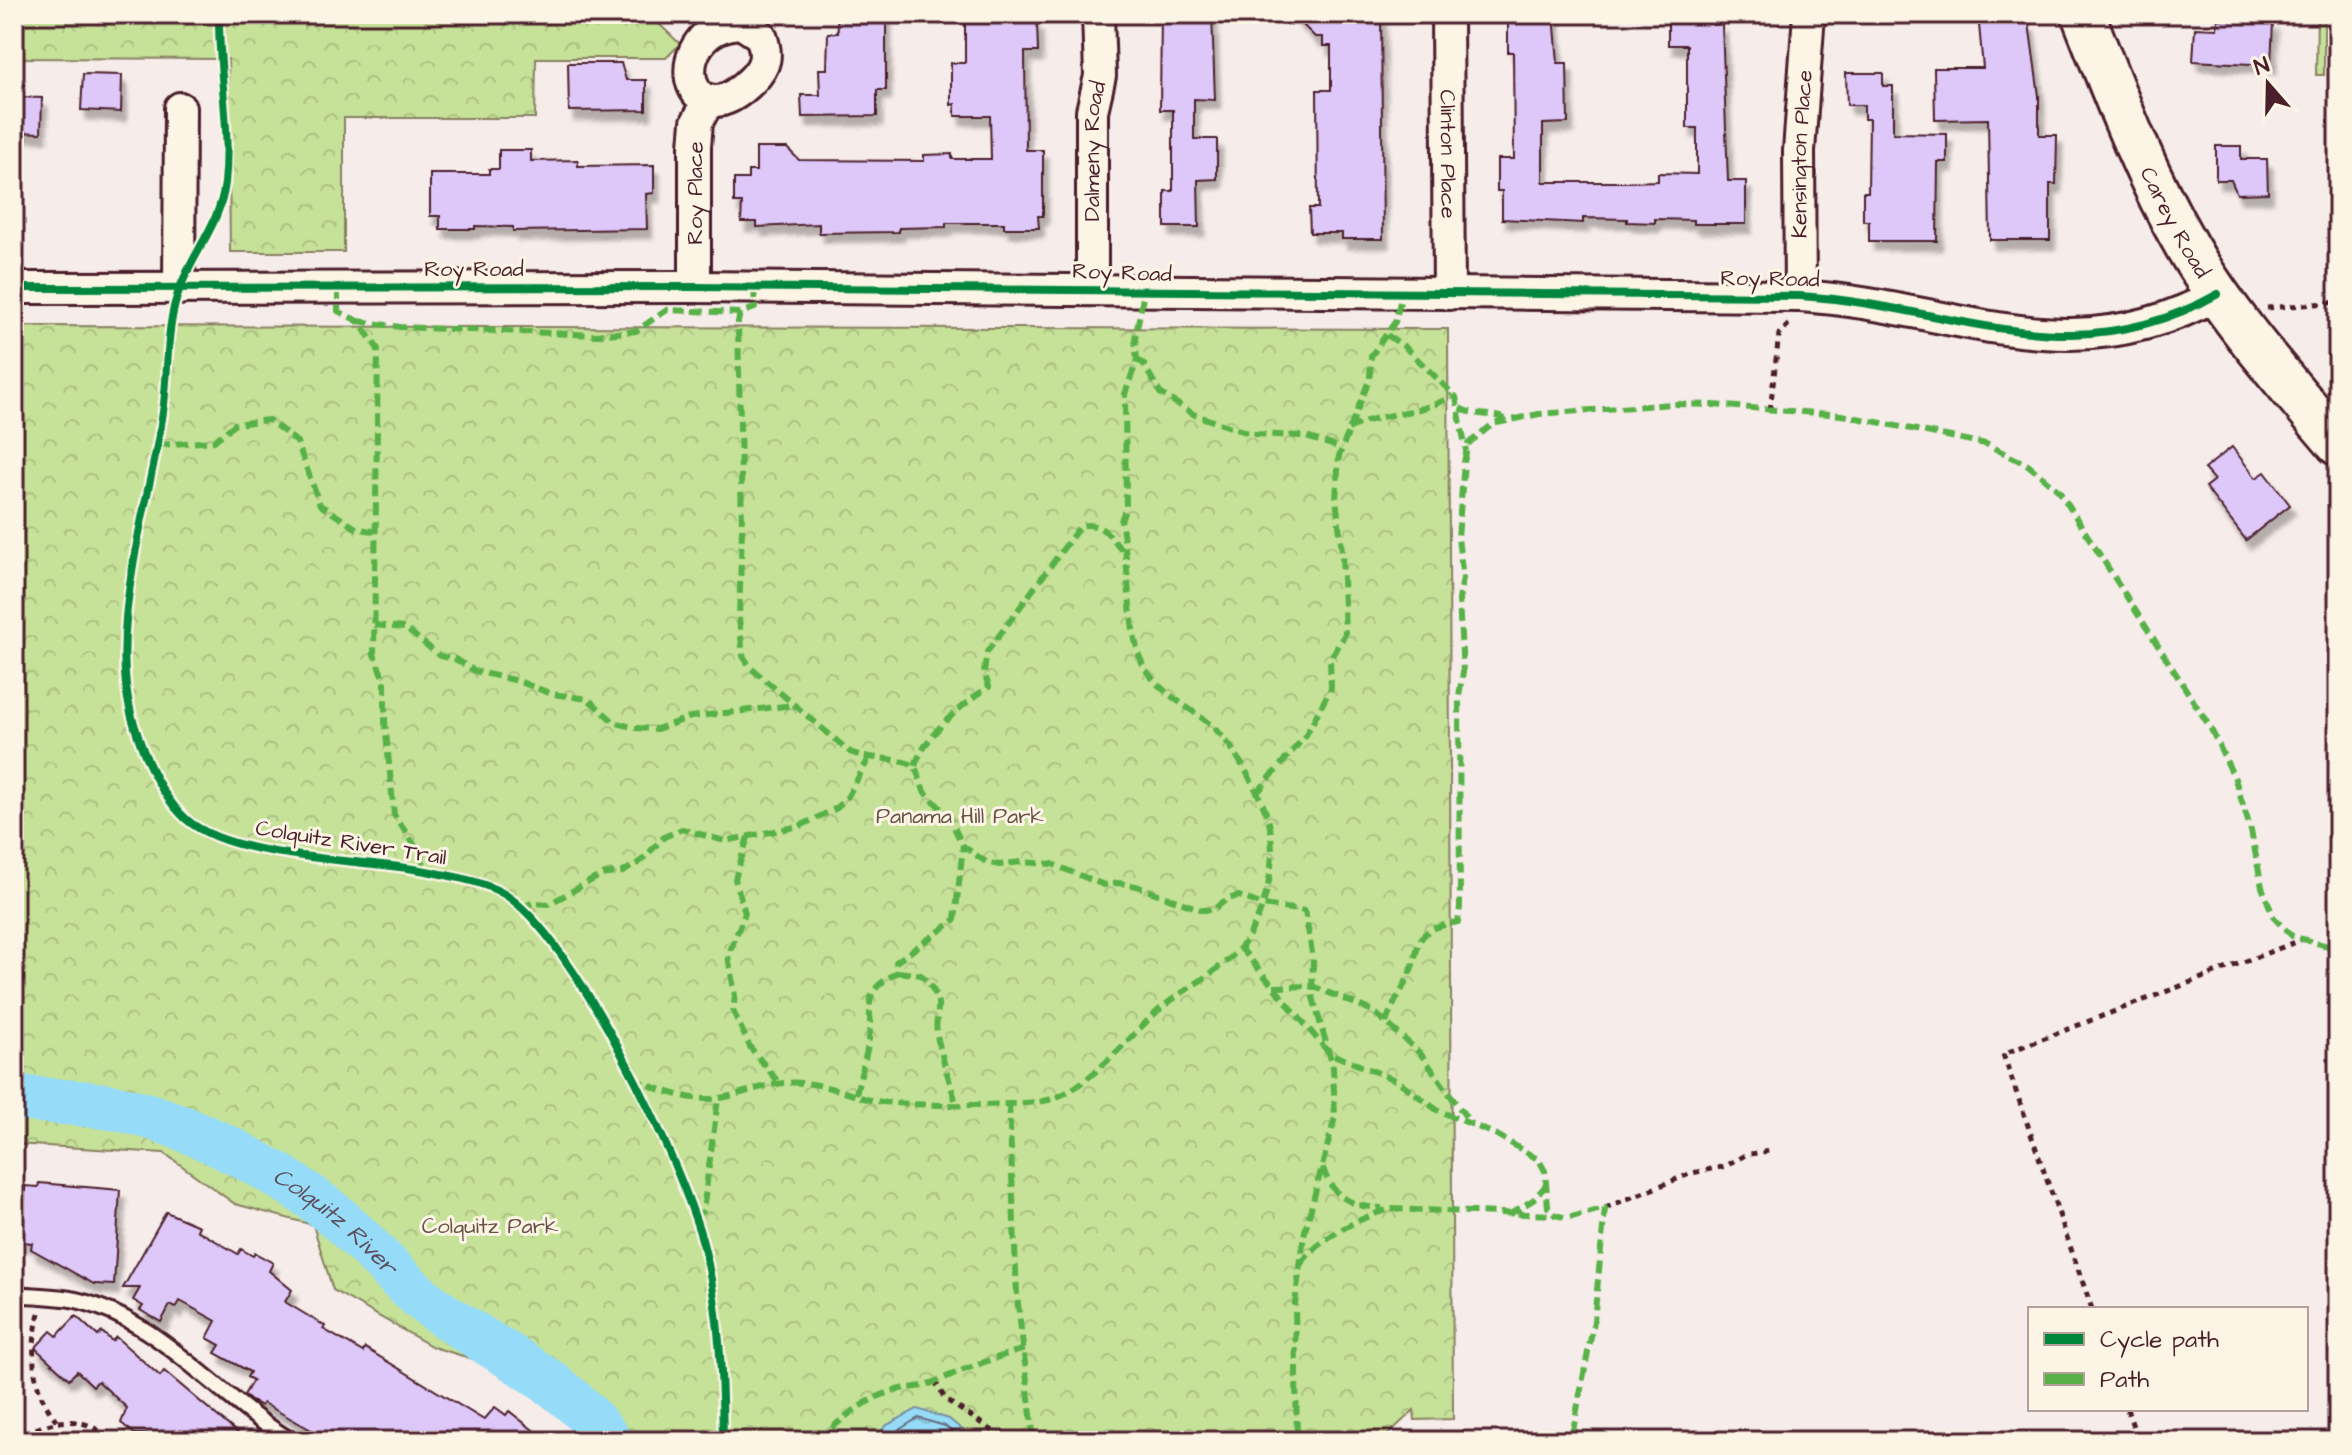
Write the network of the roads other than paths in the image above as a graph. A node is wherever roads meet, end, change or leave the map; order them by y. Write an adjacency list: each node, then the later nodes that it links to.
1 (1098, 14): 10 (street, Dalmeny Road)
2 (1447, 14): 11 (street, Clinton Place)
3 (1809, 14): 12 (street, Kensington Place)
4 (2083, 14): 13 (street, Carey Road)
5 (709, 100): 7 (street, Roy Place)
6 (180, 108): 9 (street)
7 (695, 287): 9 (street, Roy Road); 10 (street, Roy Road)
8 (14, 288): 9 (street, Roy Road)
9 (179, 289)
10 (1092, 289): 11 (street, Roy Road)
11 (1449, 294): 12 (street, Roy Road)
12 (1800, 296): 13 (street, Roy Road)
13 (2224, 303): 14 (street, Carey Road)
14 (2338, 444)
15 (14, 1294): 16 (lane)
16 (292, 1441)

